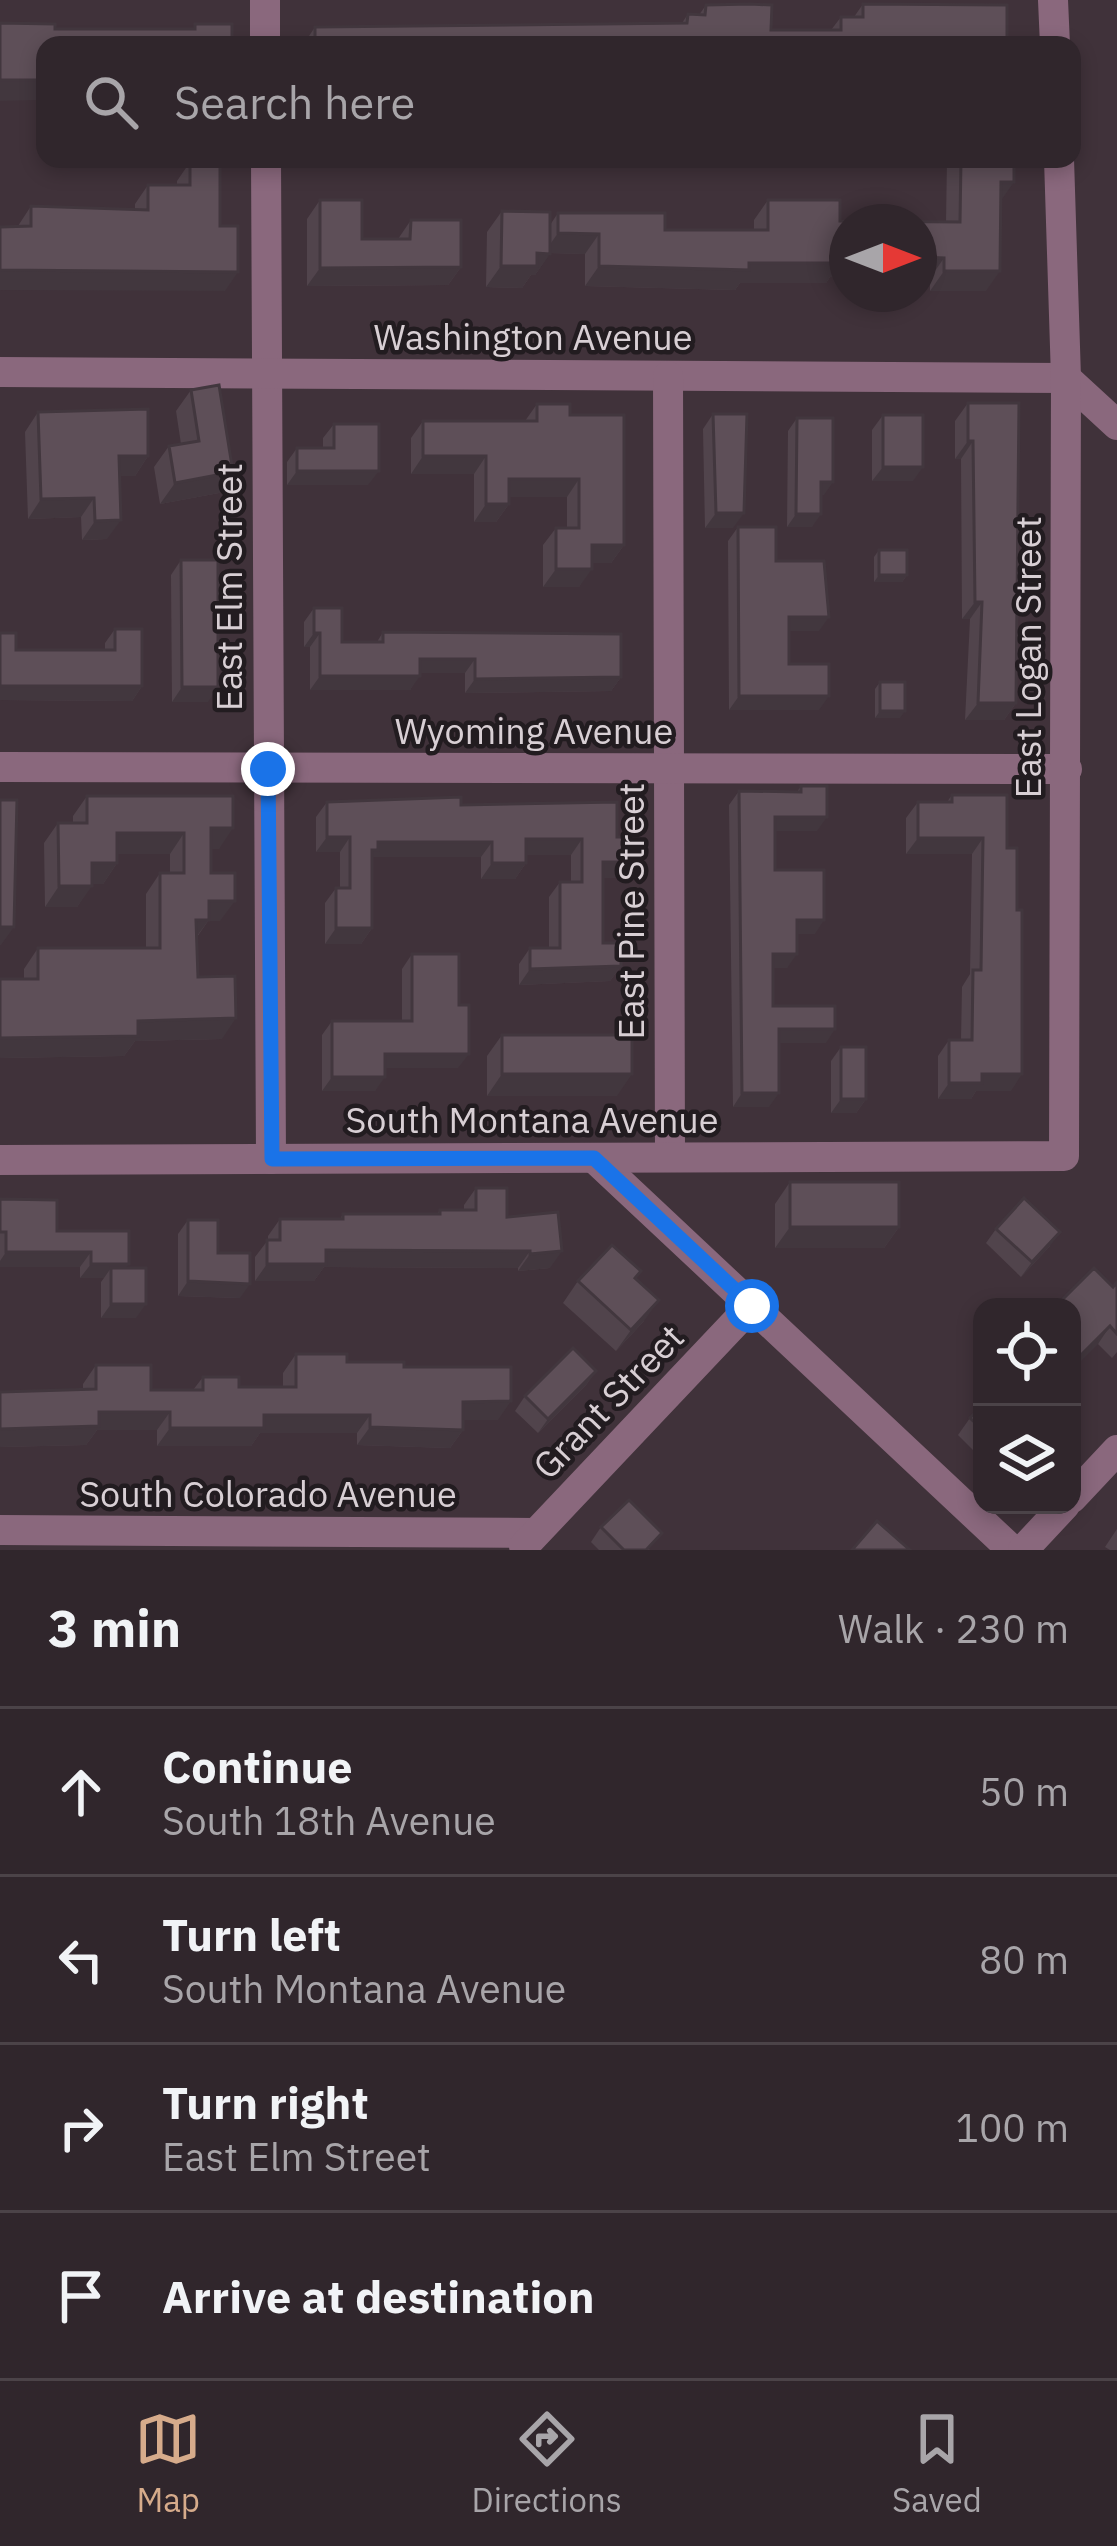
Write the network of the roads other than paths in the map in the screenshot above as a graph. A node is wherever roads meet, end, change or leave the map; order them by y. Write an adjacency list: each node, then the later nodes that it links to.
1 (265, 0): 3 (street)
2 (1054, 0): 4 (street)
3 (265, 36)
4 (1055, 36)
5 (266, 168): 8 (street, East Elm Street)
6 (1059, 168): 10 (street, East Logan Street)
7 (0, 372): 8 (street, Washington Avenue)
8 (268, 374): 9 (street, Washington Avenue); 13 (street, East Elm Street)
9 (668, 376): 10 (street, Washington Avenue); 14 (street, East Pine Street)
10 (1066, 377): 11 (street); 15 (street, East Logan Street)
11 (1117, 425)
12 (0, 767): 13 (street, Wyoming Avenue)
13 (268, 769): 14 (street, Wyoming Avenue); 19 (street, East Elm Street)
14 (669, 769): 15 (street, Wyoming Avenue); 17 (street, East Pine Street)
15 (1067, 769): 16 (street, East Logan Street)
16 (1064, 1156): 17 (street, South Montana Avenue)
17 (670, 1157): 18 (street, South Montana Avenue)
18 (594, 1158): 19 (street, South Montana Avenue); 21 (street)
19 (272, 1159): 20 (street, South Montana Avenue)
20 (0, 1160)
21 (752, 1306): 26 (street, Grant Street); 27 (street)
22 (1117, 1450): 23 (street)
23 (1081, 1488)
24 (1057, 1514): 28 (street)
25 (0, 1530): 26 (street, South Colorado Avenue)
26 (528, 1542)
27 (1012, 1550)
28 (1023, 1550)

